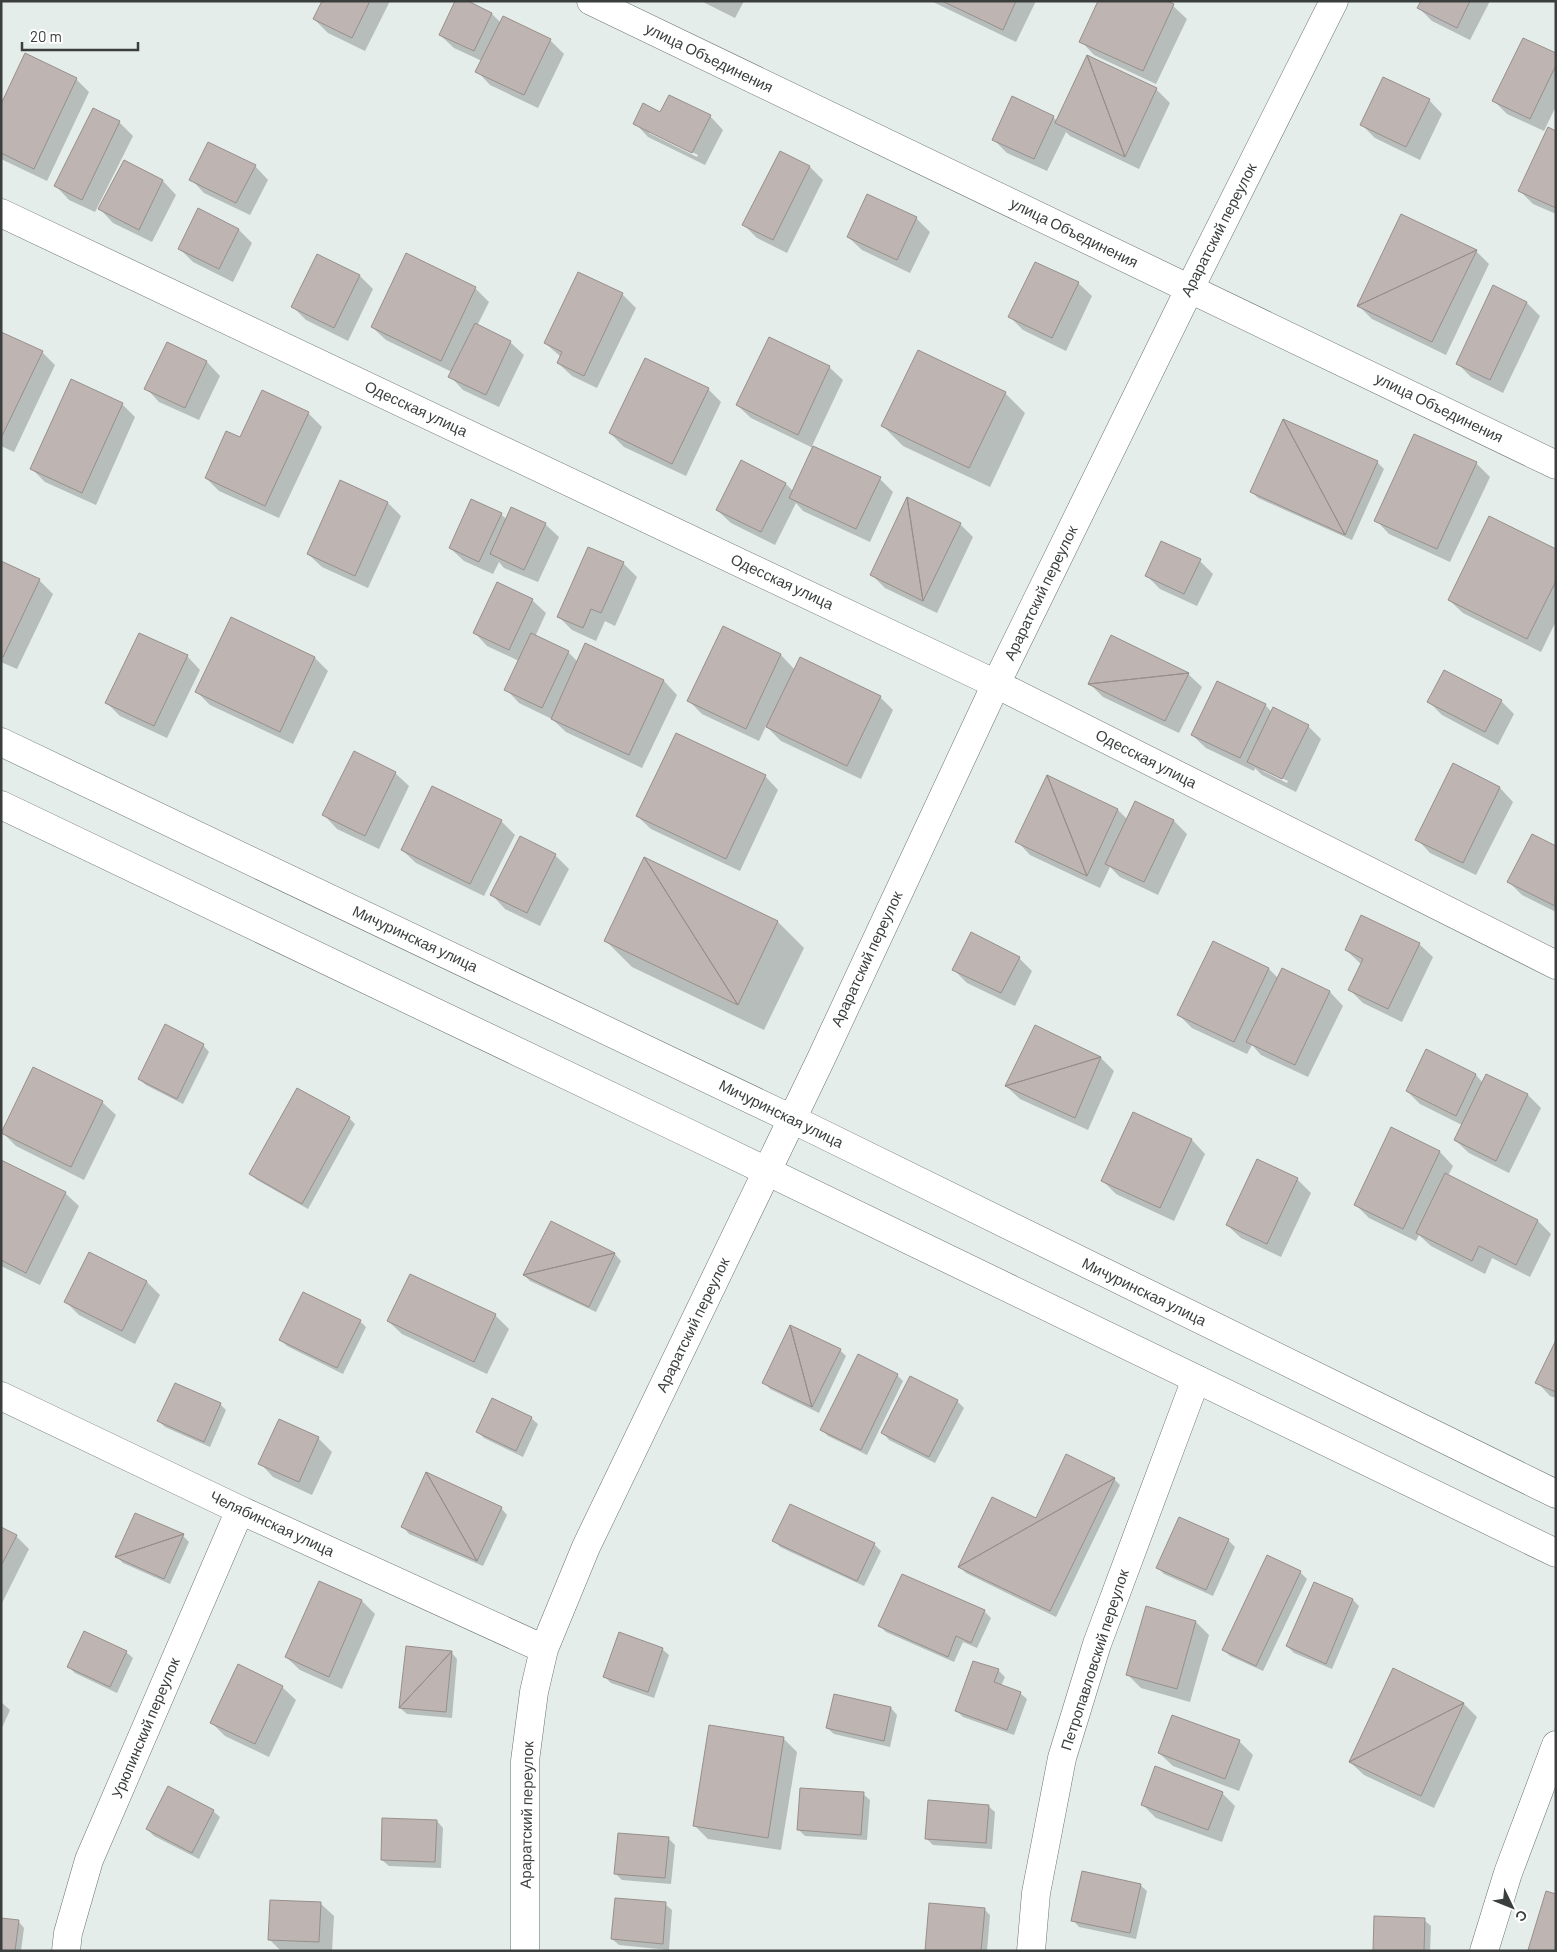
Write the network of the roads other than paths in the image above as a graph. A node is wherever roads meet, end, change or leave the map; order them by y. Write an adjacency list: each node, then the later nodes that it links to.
1 (591, 1): 4 (street, улица Объединения)
2 (1334, 1): 4 (street, Араратский переулок)
3 (1, 213): 6 (street, Одесская улица)
4 (1190, 288): 5 (street, улица Объединения); 6 (street, Араратский переулок)
5 (1556, 465)
6 (996, 684): 9 (street, Одесская улица); 10 (street, Араратский переулок)
7 (1, 742): 10 (street, Мичуринская улица)
8 (1, 805): 11 (street)
9 (1556, 965)
10 (792, 1119): 11 (street, Араратский переулок); 14 (street, Мичуринская улица)
11 (767, 1171): 12 (street); 17 (street, Араратский переулок)
12 (1196, 1379): 16 (street); 21 (street, Петропавловский переулок)
13 (1, 1396): 15 (street, Челябинская улица)
14 (1556, 1494)
15 (240, 1510): 17 (street, Челябинская улица); 19 (street, Урюпинский переулок)
16 (1556, 1553)
17 (544, 1649): 20 (street, Араратский переулок)
18 (1556, 1745): 22 (street)
19 (66, 1951)
20 (526, 1951)
21 (1031, 1951)
22 (1484, 1951)

